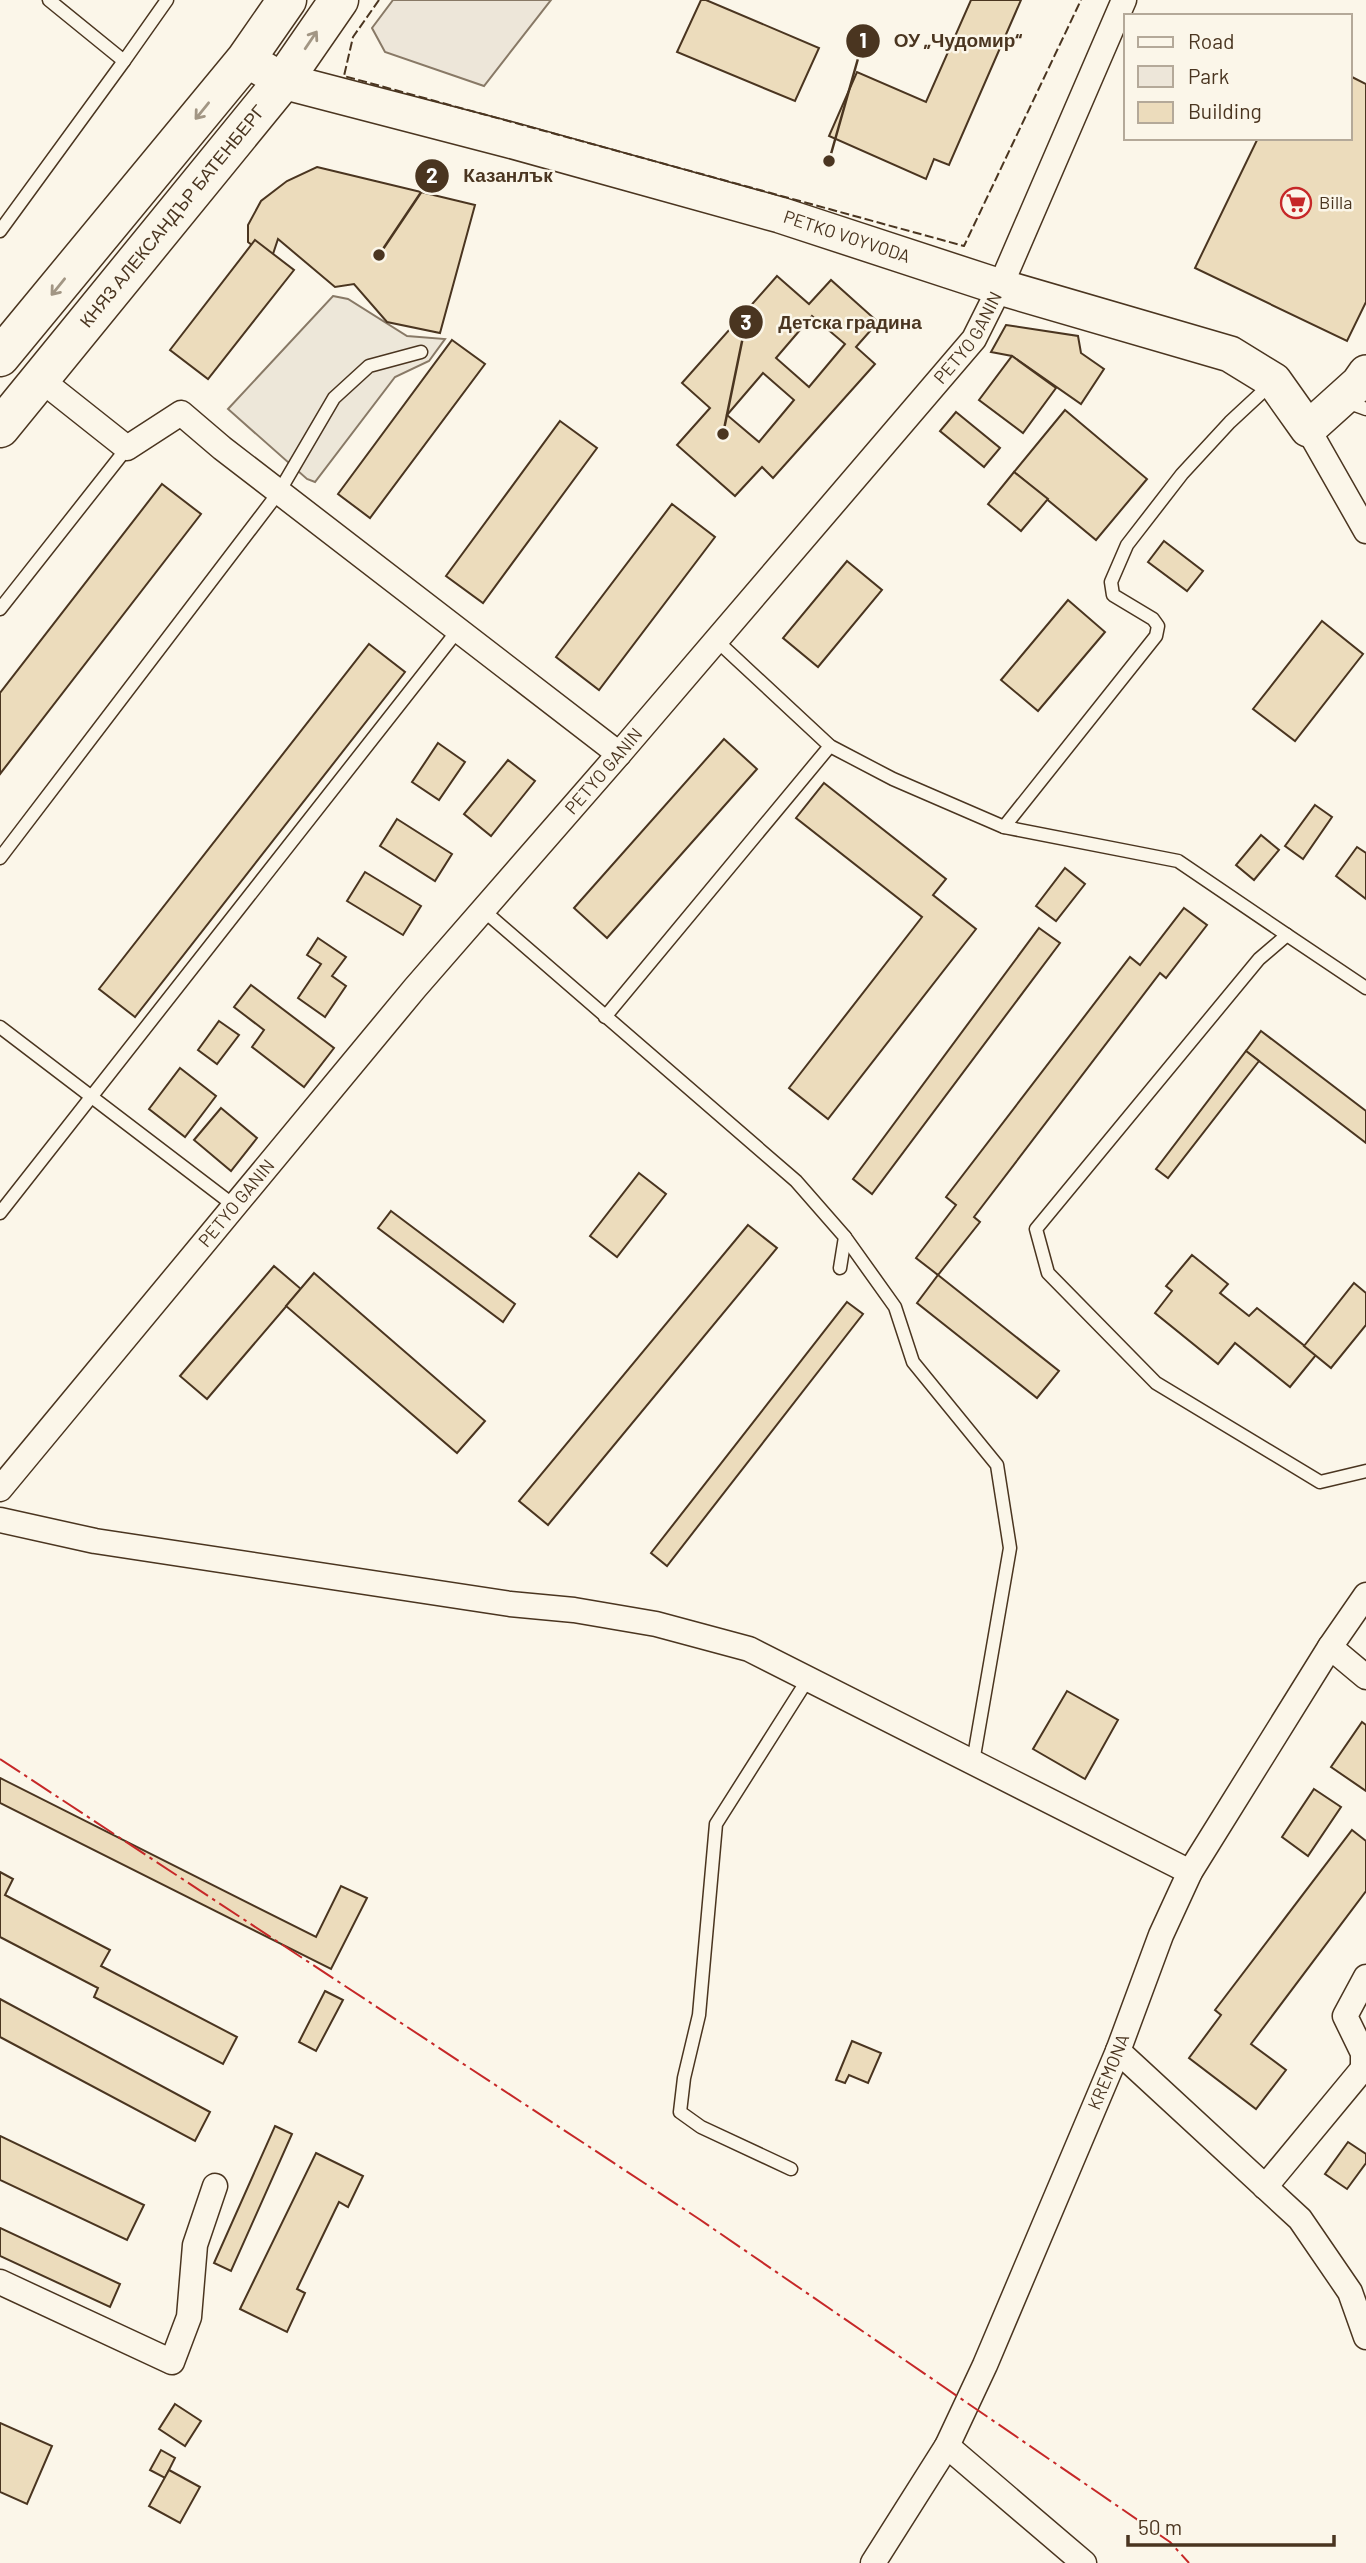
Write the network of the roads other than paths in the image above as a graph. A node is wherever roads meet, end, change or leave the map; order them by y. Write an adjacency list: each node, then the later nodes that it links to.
1 (49, 0): 7 (lane)
2 (167, 0): 7 (lane)
3 (287, 0): 6 (main road)
4 (339, 0): 8 (main road, КНЯЗ АЛЕКСАНДЪР БАТЕНБЕРГ, one-way to 4)
5 (1124, 0): 10 (street, PETYO GANIN)
6 (246, 59): 8 (street, PETKO VOYVODA); 12 (main road, one-way to 12)
7 (124, 61): 9 (lane)
8 (283, 81): 10 (street, PETKO VOYVODA); 14 (main road, КНЯЗ АЛЕКСАНДЪР БАТЕНБЕРГ)
9 (0, 231)
10 (1000, 287): 15 (street, PETKO VOYVODA); 24 (street, PETYO GANIN)
11 (421, 352): 20 (lane)
12 (0, 357)
13 (1366, 373): 16 (street)
14 (40, 379): 17 (main road, КНЯЗ АЛЕКСАНДЪР БАТЕНБЕРГ); 19 (street)
15 (1274, 381): 18 (street, PETKO VOYVODA); 27 (lane)
16 (1353, 404): 18 (street)
17 (0, 428)
18 (1308, 429): 21 (street, PETKO VOYVODA)
19 (127, 448): 20 (street); 22 (lane)
20 (279, 492): 23 (street); 28 (lane)
21 (1366, 531)
22 (0, 609)
23 (458, 630): 26 (street); 34 (lane)
24 (716, 640): 25 (lane); 26 (street, PETYO GANIN)
25 (831, 746): 27 (lane); 32 (lane)
26 (619, 754): 29 (street, PETYO GANIN)
27 (1004, 827): 30 (lane)
28 (0, 858)
29 (483, 910): 32 (lane); 35 (street, PETYO GANIN)
30 (1287, 935): 31 (lane); 39 (lane)
31 (1366, 988)
32 (605, 1017): 37 (lane)
33 (0, 1027): 34 (lane)
34 (92, 1095): 35 (lane); 36 (lane)
35 (236, 1207): 40 (street, PETYO GANIN)
36 (0, 1213)
37 (845, 1237): 38 (lane); 46 (lane)
38 (840, 1268)
39 (1366, 1471)
40 (0, 1489)
41 (0, 1520): 45 (street)
42 (1366, 1595): 43 (street, KREMONA)
43 (1330, 1647): 44 (street); 47 (street, KREMONA)
44 (1366, 1677)
45 (808, 1679): 46 (street); 51 (lane)
46 (973, 1762): 47 (street)
47 (1190, 1871): 49 (street, KREMONA)
48 (1366, 1977): 50 (street)
49 (1118, 2051): 53 (street); 56 (street, KREMONA)
50 (1364, 2066): 53 (street)
51 (791, 2169)
52 (215, 2186): 54 (street)
53 (1265, 2187): 55 (street)
54 (0, 2282)
55 (1366, 2337)
56 (947, 2446): 57 (street, KREMONA); 58 (street)
57 (873, 2563)
58 (1084, 2563)

